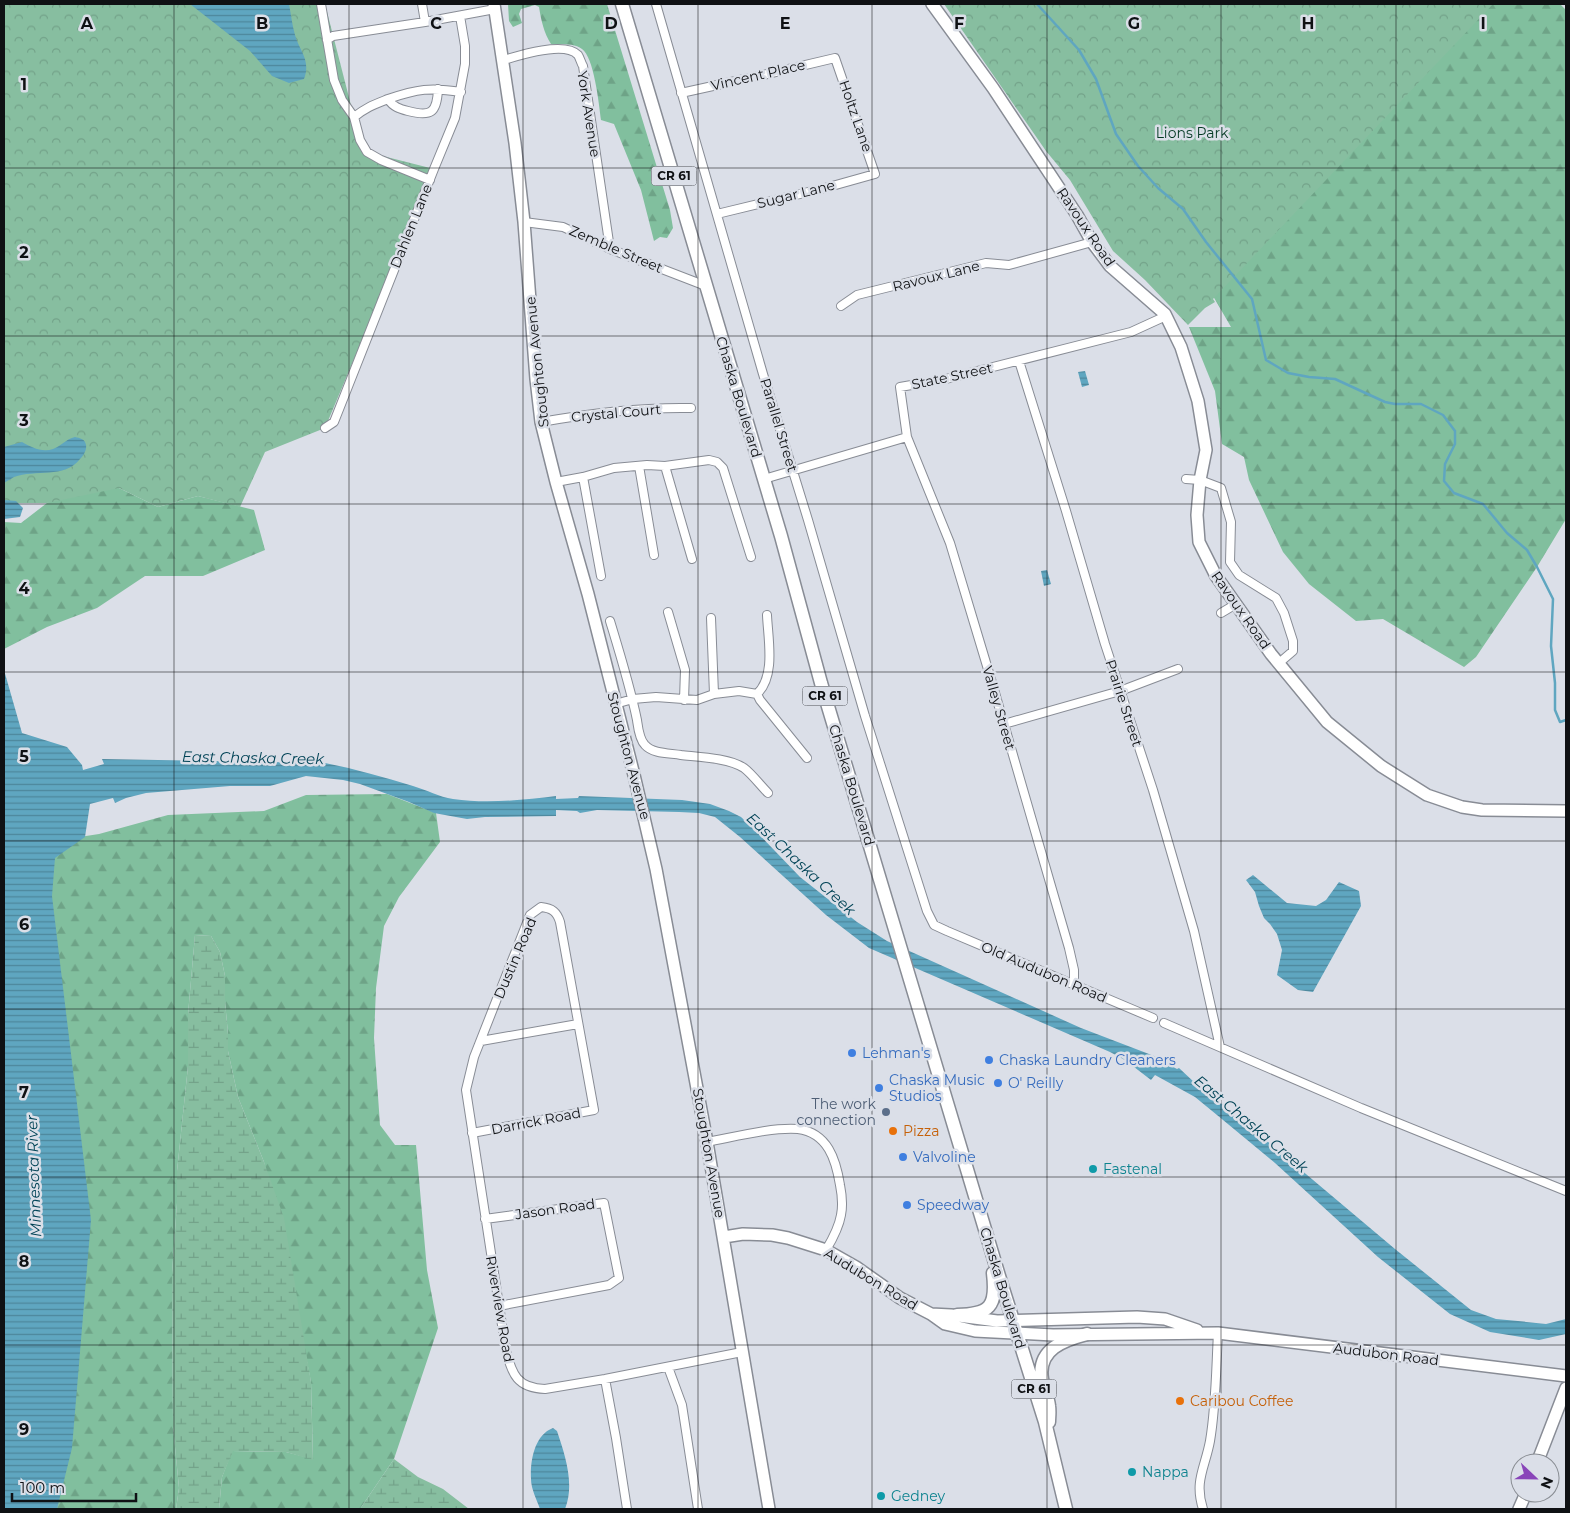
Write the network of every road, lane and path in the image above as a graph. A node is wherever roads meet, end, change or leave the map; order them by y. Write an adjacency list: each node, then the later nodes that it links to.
1 (321, 4): 9 (street)
2 (422, 4): 8 (street)
3 (622, 4): 23 (main road, Chaska Boulevard / CR 61)
4 (656, 4): 14 (street, Parallel Street)
5 (932, 4): 21 (street, Ravoux Road)
6 (495, 6): 7 (street); 11 (street, Stoughton Avenue)
7 (460, 16): 8 (street); 13 (street, Dahlen Lane)
8 (425, 22): 9 (street)
9 (327, 40): 16 (street)
10 (835, 58): 14 (street, Vincent Place); 17 (street, Holtz Lane)
11 (504, 60): 20 (street, Stoughton Avenue); 22 (street, York Avenue)
12 (438, 89): 13 (street); 15 (street); 15 (street)
13 (461, 92): 18 (street, Dahlen Lane)
14 (681, 92): 19 (street, Parallel Street)
15 (388, 99): 16 (street)
16 (354, 117): 18 (street)
17 (876, 174): 19 (street, Sugar Lane)
18 (430, 180): 29 (street, Dahlen Lane)
19 (716, 214): 33 (street, Parallel Street)
20 (524, 222): 22 (street, Zemble Street); 28 (street, Stoughton Avenue)
21 (1092, 242): 24 (street, Ravoux Lane); 25 (street, Ravoux Road)
22 (610, 249): 23 (street, Zemble Street)
23 (706, 286): 35 (main road, Chaska Boulevard / CR 61)
24 (841, 306)
25 (1166, 316): 26 (street, State Street); 37 (street, Ravoux Road)
26 (1019, 361): 30 (street, State Street); 51 (street, Prairie Street)
27 (691, 408): 28 (street, Crystal Court)
28 (542, 422): 38 (street, Stoughton Avenue)
29 (325, 428)
30 (907, 437): 33 (street); 57 (street, Valley Street)
31 (639, 466): 32 (street); 34 (street); 39 (street)
32 (665, 466): 40 (street); 41 (street)
33 (793, 470): 35 (street); 61 (street, Parallel Street)
34 (583, 477): 38 (street); 42 (street)
35 (764, 479): 72 (main road, Chaska Boulevard / CR 61)
36 (1186, 479): 37 (street)
37 (1200, 480): 43 (street, Ravoux Road); 49 (street)
38 (556, 482): 56 (street, Stoughton Avenue)
39 (654, 555)
40 (752, 557)
41 (692, 559)
42 (601, 576)
43 (1236, 604): 45 (street); 49 (street, Ravoux Road)
44 (668, 612): 55 (street)
45 (1221, 613)
46 (767, 615): 53 (street)
47 (711, 618): 52 (street)
48 (610, 621): 54 (street)
49 (1279, 663): 60 (street, Ravoux Road)
50 (1178, 669): 51 (street)
51 (1120, 691): 57 (street); 67 (street, Prairie Street)
52 (714, 694): 53 (street); 55 (street)
53 (757, 694): 58 (street)
54 (633, 699): 55 (street); 56 (street); 59 (street)
55 (684, 700)
56 (615, 704): 69 (street, Stoughton Avenue)
57 (1004, 724): 62 (street, Valley Street)
58 (807, 758)
59 (768, 793)
60 (1566, 812)
61 (934, 925): 62 (street, Old Audubon Road)
62 (1074, 984): 63 (street, Old Audubon Road)
63 (1153, 1018)
64 (1164, 1023): 67 (street)
65 (578, 1024): 66 (street); 66 (street, Dustin Road); 68 (street, Darrick Road)
66 (481, 1040): 68 (street, Riverview Road)
67 (1220, 1047): 70 (street)
68 (472, 1133): 71 (street, Riverview Road)
69 (707, 1142): 73 (street, Stoughton Avenue); 74 (street)
70 (1566, 1191)
71 (485, 1219): 75 (street, Riverview Road); 75 (street, Jason Road)
72 (986, 1232): 77 (main road); 78 (main road, Chaska Boulevard / CR 61)
73 (724, 1237): 74 (street, Audubon Road); 83 (street, Stoughton Avenue)
74 (826, 1250): 76 (street, Audubon Road)
75 (499, 1306): 86 (street, Riverview Road)
76 (931, 1314): 77 (street, Audubon Road); 81 (street, Audubon Road)
77 (957, 1315): 78 (street, Audubon Road)
78 (1013, 1321): 79 (street, Audubon Road); 81 (main road, Chaska Boulevard / CR 61)
79 (1205, 1332): 80 (street, Audubon Road); 82 (street, Audubon Road)
80 (1218, 1333): 85 (street, Audubon Road); 94 (street)
81 (1017, 1334): 82 (street, Audubon Road); 88 (main road, Chaska Boulevard / CR 61)
82 (1087, 1334): 88 (main road)
83 (742, 1352): 84 (street, Riverview Road); 92 (street, Stoughton Avenue)
84 (668, 1367): 86 (street, Riverview Road); 91 (street)
85 (1566, 1376)
86 (605, 1379): 90 (street)
87 (1566, 1388): 89 (street)
88 (1050, 1445): 93 (main road, Chaska Boulevard / CR 61)
89 (1541, 1453)
90 (627, 1509)
91 (698, 1509)
92 (769, 1509)
93 (1066, 1509)
94 (1203, 1509)

